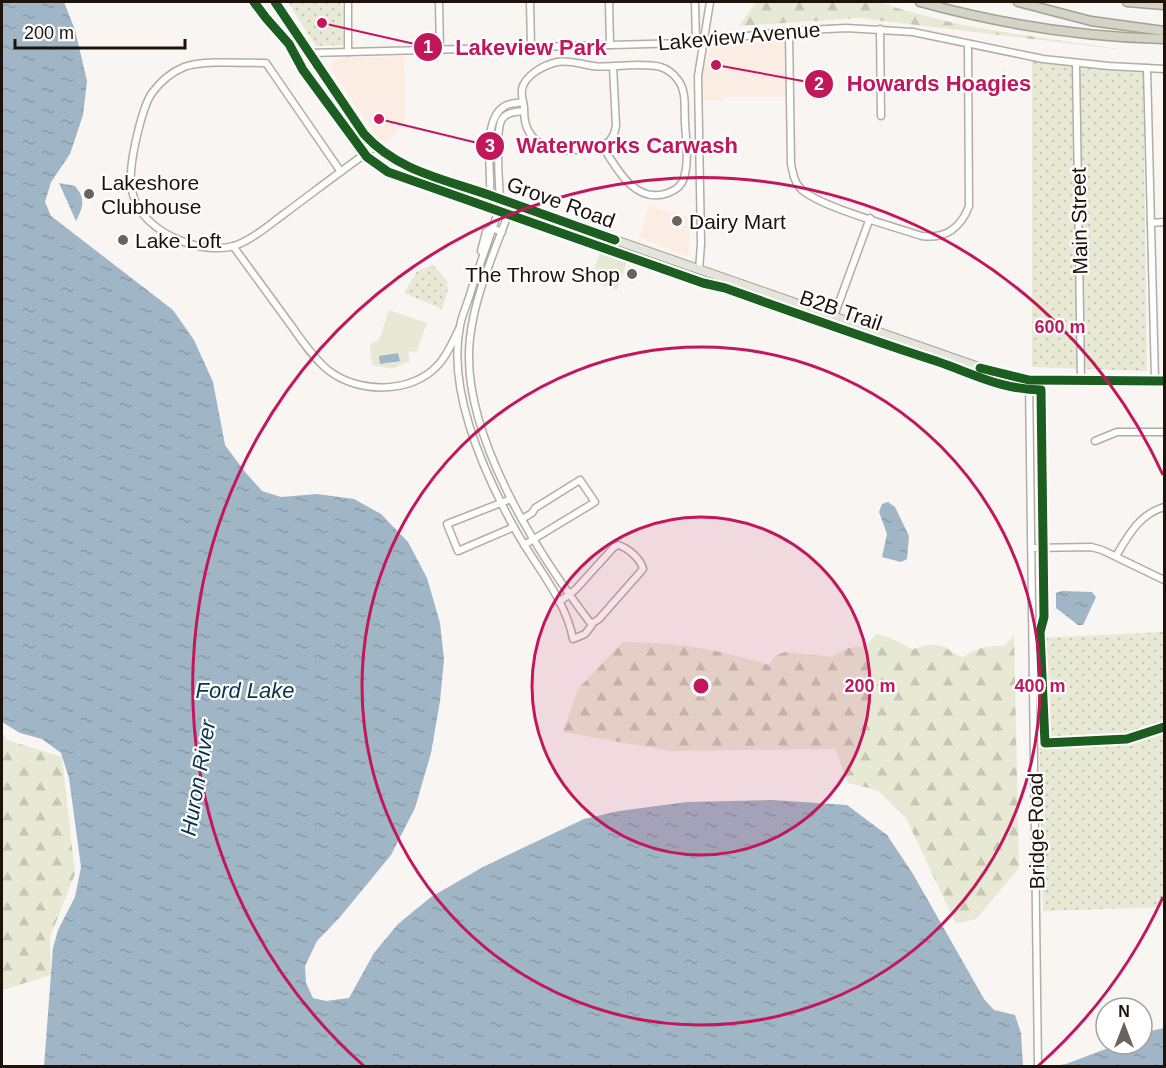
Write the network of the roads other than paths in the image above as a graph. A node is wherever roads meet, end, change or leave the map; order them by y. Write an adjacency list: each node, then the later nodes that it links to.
1 (275, 2): 22 (main road, Grove Road)
2 (348, 2): 21 (street)
3 (439, 2): 20 (street)
4 (530, 2): 19 (street)
5 (609, 2): 17 (street)
6 (695, 2): 16 (street)
7 (710, 2): 16 (street)
8 (920, 2): 15 (highway)
9 (1018, 2): 14 (highway)
10 (1127, 2): 11 (highway)
11 (1164, 5)
12 (880, 29): 13 (street, Lakeview Avenue); 18 (street, Lakeview Avenue); 29 (street)
13 (789, 32): 16 (street, Lakeview Avenue); 36 (street)
14 (1164, 32)
15 (1164, 39)
16 (700, 42): 17 (street, Lakeview Avenue); 44 (street)
17 (610, 45): 19 (street, Lakeview Avenue)
18 (968, 45): 23 (street, Lakeview Avenue); 36 (street)
19 (531, 47): 20 (street, Lakeview Avenue)
20 (440, 50): 21 (street, Lakeview Avenue)
21 (348, 52): 22 (street, Lakeview Avenue)
22 (310, 53): 31 (main road, Grove Road)
23 (1076, 63): 25 (street, Lakeview Avenue); 53 (street, Main Street)
24 (613, 66): 27 (street); 30 (street); 30 (street)
25 (1147, 68): 26 (street, Lakeview Avenue); 38 (street)
26 (1164, 69)
27 (523, 102): 28 (street); 33 (street)
28 (524, 111): 30 (street); 34 (street)
29 (881, 116)
30 (602, 145)
31 (375, 146): 32 (street); 33 (main road, Grove Road)
32 (341, 172): 41 (street); 41 (street)
33 (490, 196): 34 (main road, Grove Road)
34 (501, 200): 35 (main road, Grove Road); 39 (street)
35 (512, 203): 40 (street); 44 (main road, Grove Road)
36 (870, 218): 48 (street)
37 (1164, 222): 38 (street)
38 (1151, 223): 54 (street)
39 (492, 228): 40 (street); 42 (street); 45 (street)
40 (502, 232): 43 (street)
41 (233, 246): 49 (street)
42 (480, 264): 43 (street); 45 (street)
43 (490, 268): 47 (street)
44 (699, 270): 48 (main road, Grove Road)
45 (476, 275): 46 (street)
46 (466, 307): 47 (street); 49 (street)
47 (475, 309): 50 (street)
48 (834, 316): 52 (main road, Grove Road)
49 (460, 327): 51 (street)
50 (469, 360): 51 (street); 56 (street)
51 (458, 363): 57 (street)
52 (1029, 380): 53 (main road, Grove Road); 67 (street, Bridge Road)
53 (1081, 380): 54 (main road, Grove Road)
54 (1155, 380): 55 (main road, Grove Road)
55 (1164, 381)
56 (479, 419): 57 (street); 60 (street)
57 (469, 422): 61 (street)
58 (1164, 432): 59 (street)
59 (1095, 441)
60 (511, 499): 61 (street); 63 (street)
61 (500, 502): 64 (street); 64 (street)
62 (1164, 507): 68 (street)
63 (522, 519): 65 (street); 65 (street)
64 (514, 527): 66 (street)
65 (534, 541): 66 (street); 70 (street)
66 (524, 545): 71 (street)
67 (1032, 548): 68 (street); 73 (street, Bridge Road)
68 (1116, 556): 69 (street)
69 (1164, 580)
70 (569, 595): 71 (street); 72 (street); 72 (street)
71 (559, 602): 72 (street)
72 (591, 624)
73 (1038, 1066)

